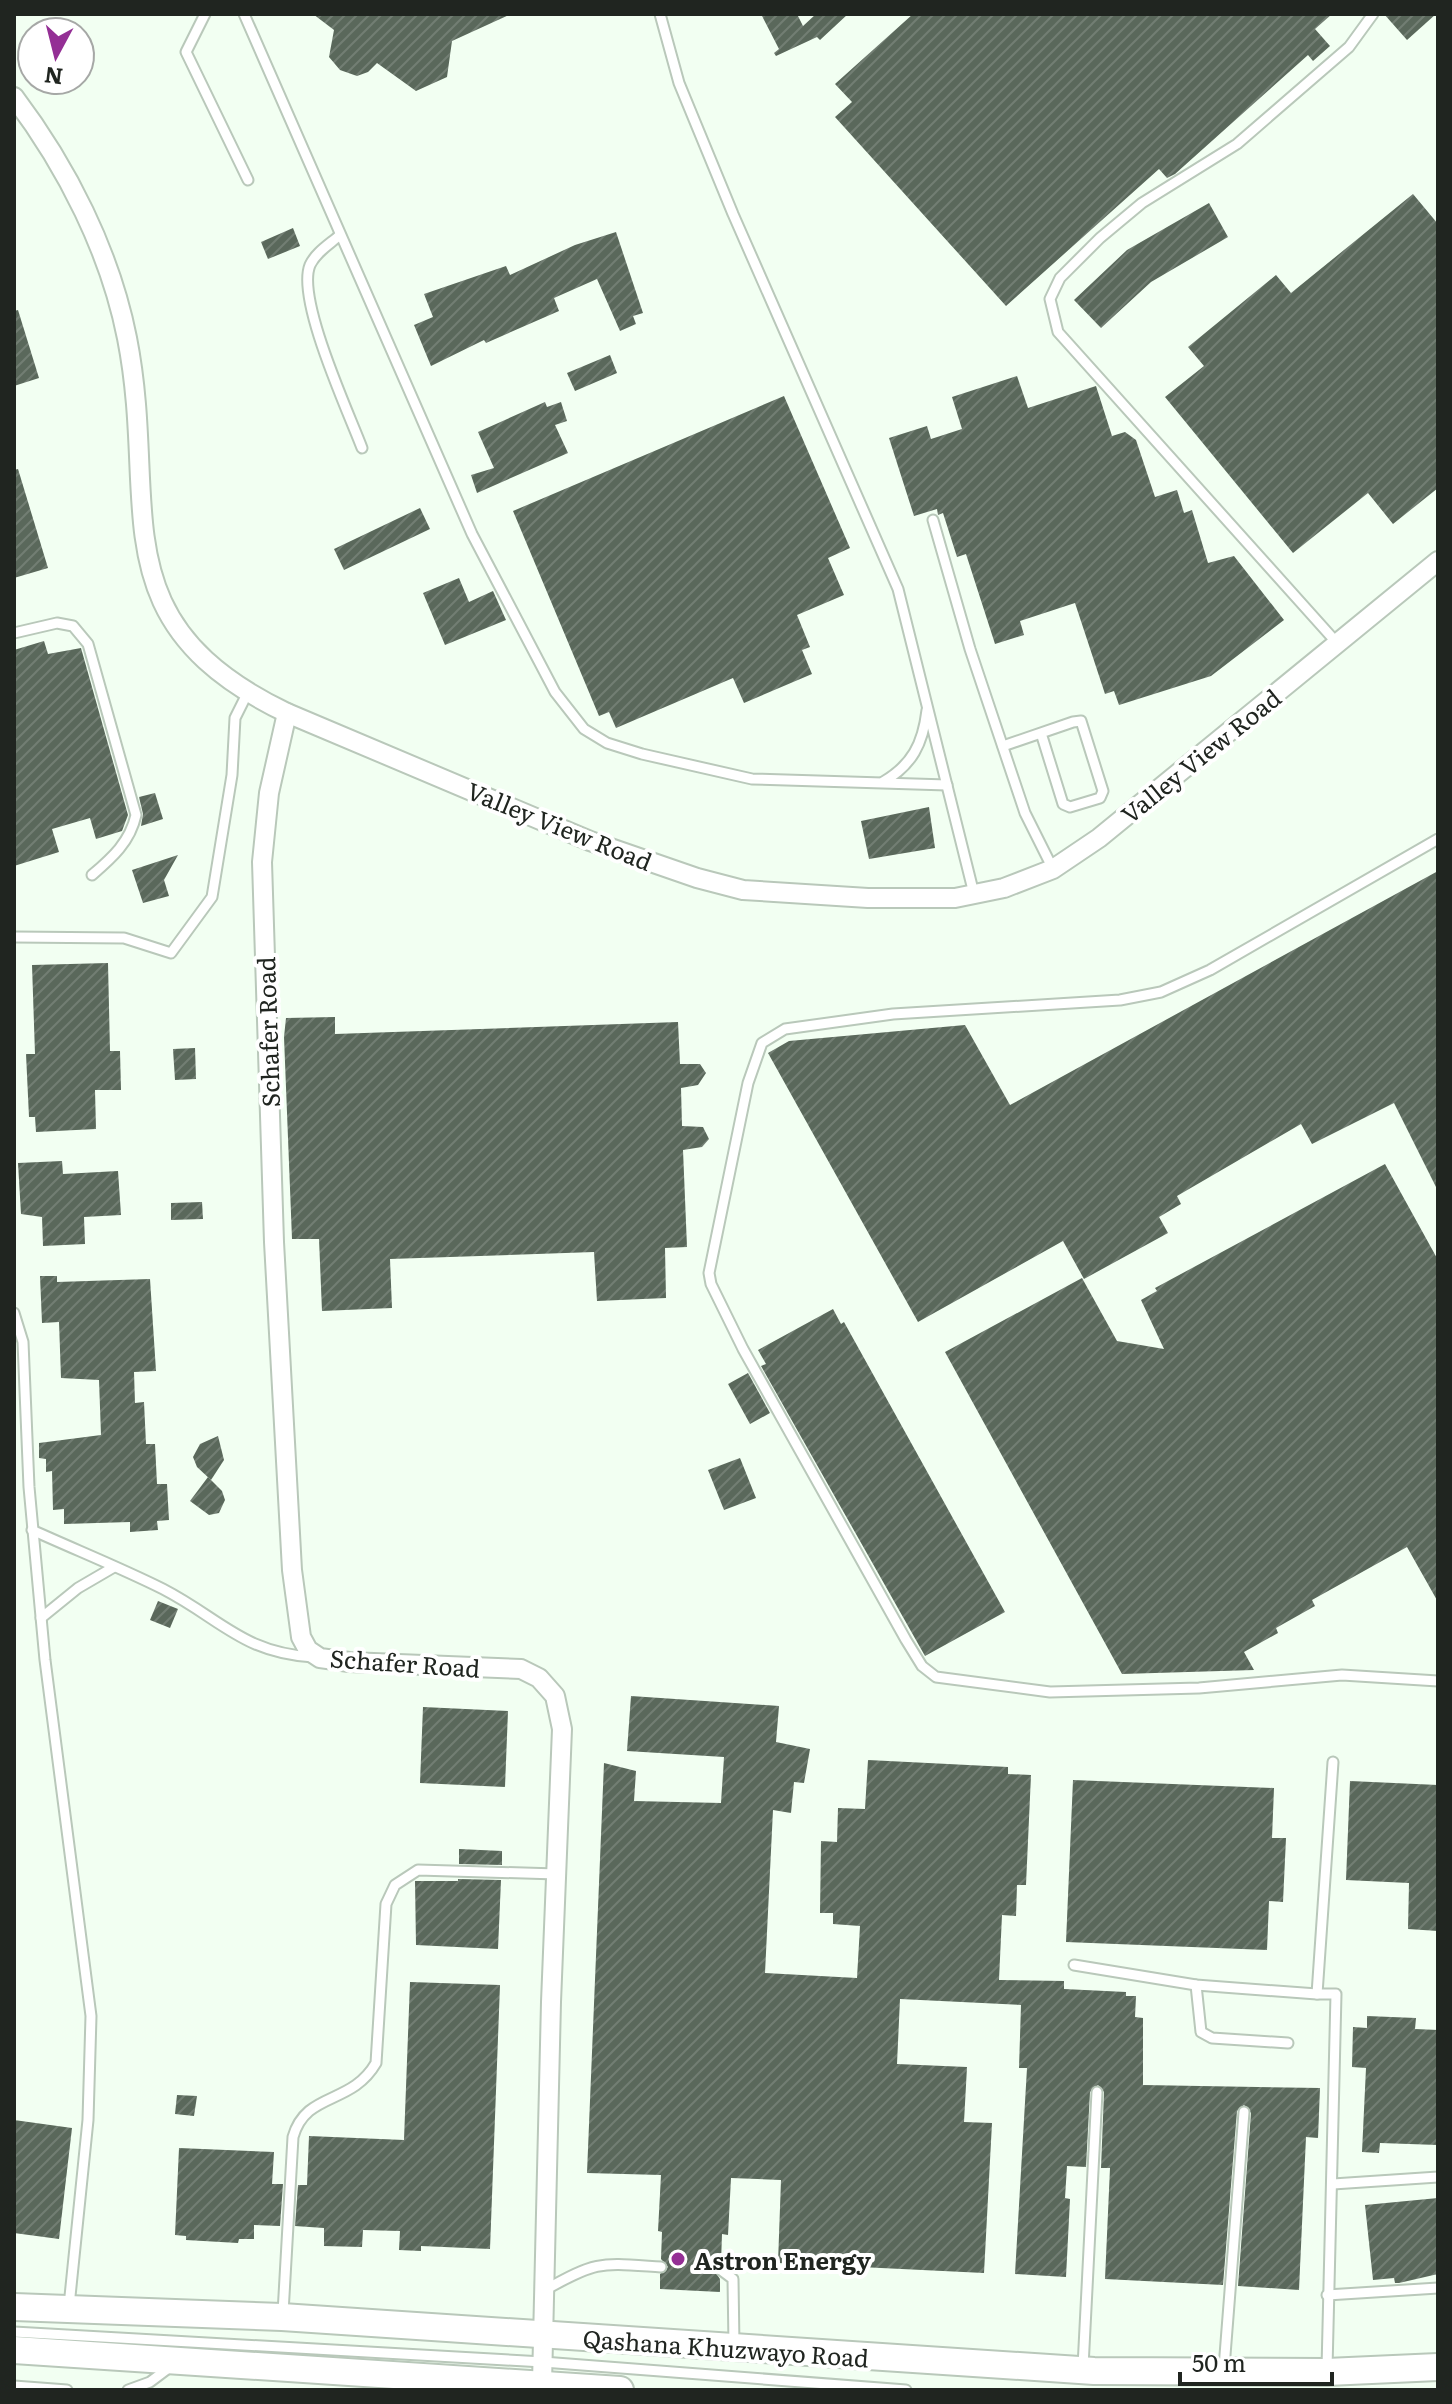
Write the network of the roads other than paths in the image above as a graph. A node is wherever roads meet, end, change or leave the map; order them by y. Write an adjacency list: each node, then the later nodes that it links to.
1 (205, 14): 6 (lane)
2 (244, 14): 7 (lane)
3 (660, 14): 14 (lane)
4 (1373, 14): 12 (lane)
5 (14, 97): 13 (street, Valley View Road)
6 (248, 180)
7 (340, 235): 8 (lane); 18 (lane)
8 (362, 448)
9 (933, 520): 17 (lane)
10 (1438, 561): 12 (street, Valley View Road)
11 (14, 633): 22 (lane)
12 (1337, 643): 21 (street, Valley View Road)
13 (247, 694): 15 (street, Valley View Road); 24 (lane)
14 (927, 703): 18 (lane); 19 (lane)
15 (287, 713): 23 (street, Valley View Road); 29 (street, Schafer Road)
16 (1041, 733): 16 (lane); 17 (lane)
17 (1003, 746): 21 (lane)
18 (880, 784): 19 (lane)
19 (947, 785): 23 (lane)
20 (1438, 839): 30 (lane)
21 (1053, 869): 23 (street, Valley View Road)
22 (92, 875)
23 (974, 894)
24 (14, 937)
25 (14, 1313): 26 (lane)
26 (32, 1530): 27 (lane); 28 (lane)
27 (114, 1567): 28 (lane); 29 (lane)
28 (41, 1618): 47 (lane)
29 (320, 1658): 32 (street, Schafer Road)
30 (1438, 1681)
31 (1333, 1762): 35 (lane)
32 (557, 1874): 44 (street, Schafer Road); 48 (lane)
33 (1074, 1965): 34 (lane)
34 (1196, 1985): 35 (lane); 36 (lane)
35 (1317, 1994): 40 (lane)
36 (1288, 2043)
37 (1097, 2092): 55 (lane)
38 (1244, 2112): 56 (lane)
39 (1438, 2177): 40 (lane)
40 (1333, 2184): 45 (lane)
41 (661, 2267): 44 (lane)
42 (721, 2270): 51 (lane)
43 (1438, 2288): 45 (lane)
44 (545, 2290): 50 (street, Schafer Road)
45 (1327, 2295): 57 (lane)
46 (14, 2307): 47 (main road, Qashana Khuzwayo Road)
47 (69, 2310): 48 (main road, Qashana Khuzwayo Road)
48 (282, 2317): 50 (main road, Qashana Khuzwayo Road)
49 (14, 2332): 58 (lane)
50 (544, 2334): 51 (main road, Qashana Khuzwayo Road); 58 (street, Schafer Road)
51 (734, 2348): 55 (main road, Qashana Khuzwayo Road)
52 (14, 2350): 53 (main road, Qashana Khuzwayo Road)
53 (183, 2359): 58 (main road, Qashana Khuzwayo Road); 61 (lane)
54 (1438, 2367): 57 (main road, Qashana Khuzwayo Road)
55 (1083, 2371): 56 (main road, Qashana Khuzwayo Road)
56 (1224, 2372): 57 (main road, Qashana Khuzwayo Road)
57 (1327, 2372)
58 (543, 2378): 62 (main road, Qashana Khuzwayo Road); 63 (lane)
59 (14, 2386): 60 (lane)
60 (67, 2390)
61 (128, 2390)
62 (620, 2390)
63 (906, 2390)

